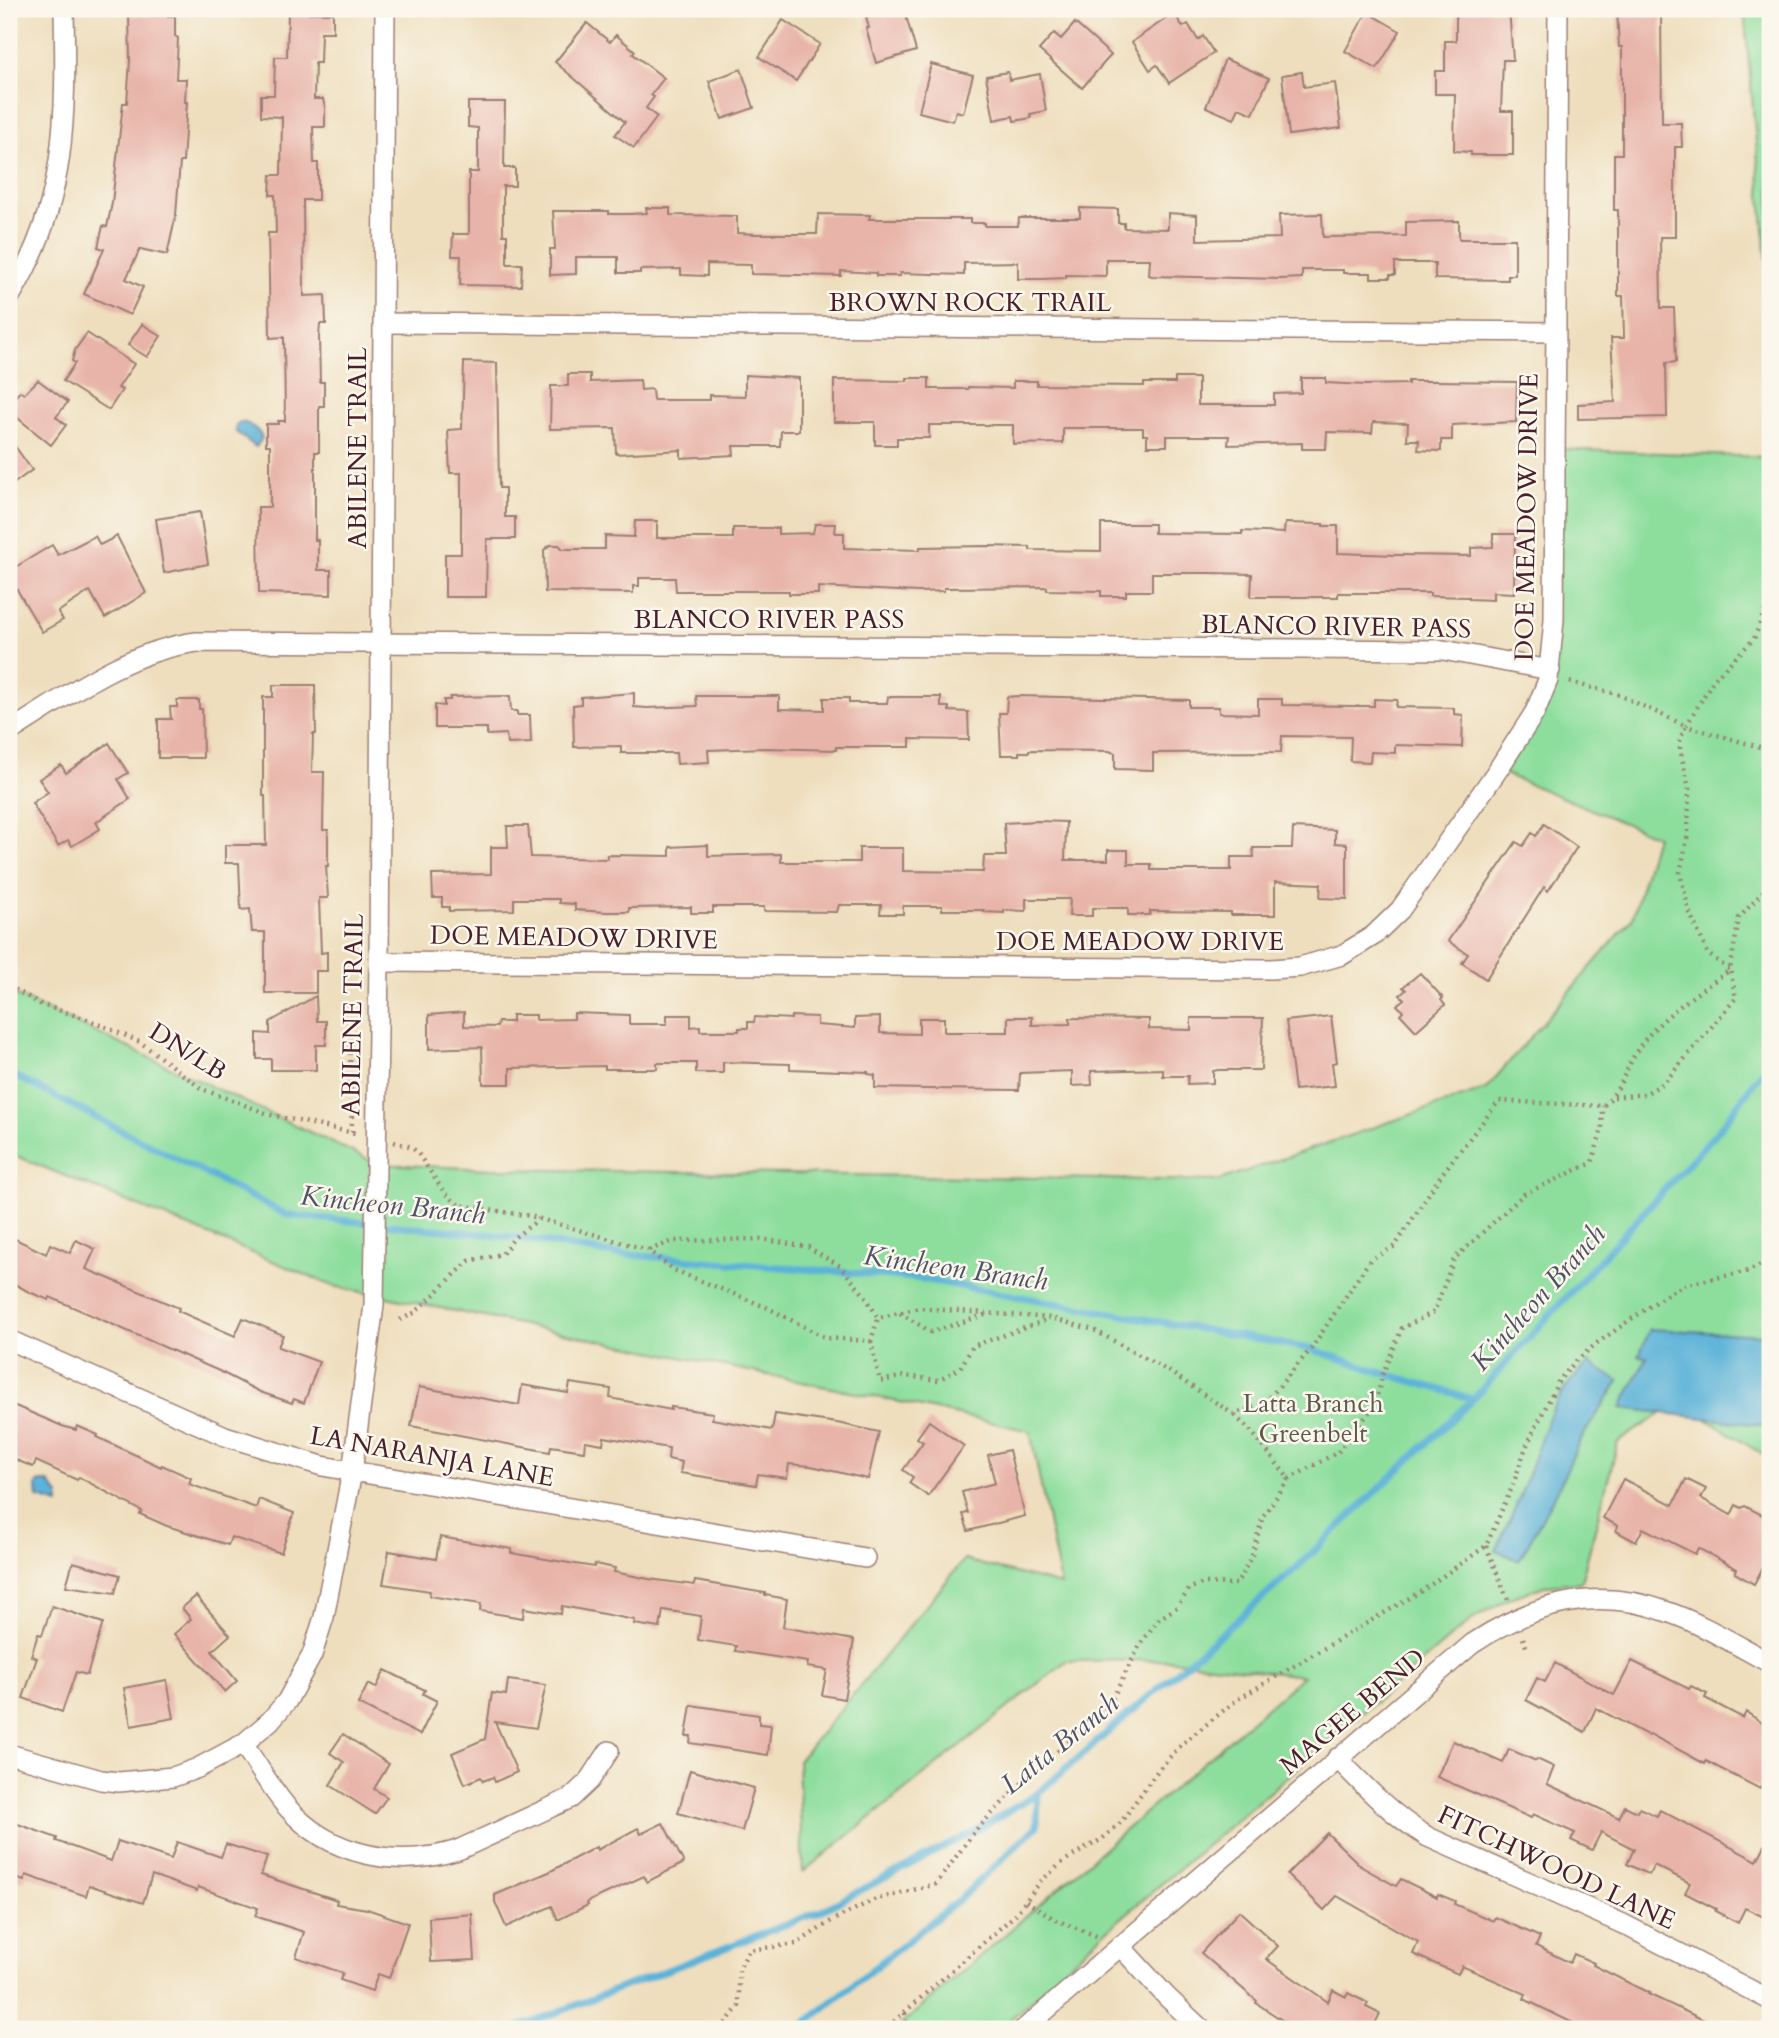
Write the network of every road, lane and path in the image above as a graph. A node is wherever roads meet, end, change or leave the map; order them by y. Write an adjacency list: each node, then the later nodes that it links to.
1 (64, 9): 4 (street)
2 (385, 9): 5 (street, ABILENE TRAIL)
3 (1558, 9): 6 (street, DOE MEADOW DRIVE)
4 (9, 298)
5 (384, 323): 6 (street, BROWN ROCK TRAIL); 8 (street, ABILENE TRAIL)
6 (1555, 332): 9 (street, DOE MEADOW DRIVE)
7 (1770, 597): 11 (path)
8 (382, 642): 9 (street, BLANCO RIVER PASS); 12 (street, BLANCO RIVER PASS); 15 (street, ABILENE TRAIL)
9 (1550, 670): 15 (street, DOE MEADOW DRIVE)
10 (1569, 682): 11 (path)
11 (1686, 726): 13 (path); 16 (path)
12 (9, 732)
13 (1770, 750)
14 (1770, 884): 16 (path)
15 (379, 962): 33 (street, ABILENE TRAIL)
16 (1730, 970): 19 (path); 19 (path)
17 (9, 986): 18 (path, DN/LB)
18 (350, 1046)
19 (1613, 1097): 20 (path)
20 (1603, 1105): 32 (path); 34 (path)
21 (397, 1143): 22 (path)
22 (540, 1219): 23 (path); 29 (path)
23 (648, 1250): 27 (path); 31 (path)
24 (1770, 1260): 35 (path)
25 (899, 1313): 26 (path); 26 (path); 27 (path)
26 (989, 1314): 28 (path)
27 (878, 1318): 31 (path)
28 (1051, 1318): 31 (path); 32 (path)
29 (400, 1320)
30 (9, 1340): 33 (street, LA NARANJA LANE)
31 (871, 1341)
32 (1233, 1414): 34 (path)
33 (352, 1472): 36 (street, LA NARANJA LANE); 40 (street, ABILENE TRAIL)
34 (1289, 1479): 48 (path)
35 (1486, 1546): 37 (path); 44 (path)
36 (865, 1558)
37 (1515, 1618): 38 (path); 39 (street, MAGEE BEND); 43 (street, MAGEE BEND)
38 (1527, 1649)
39 (1770, 1663)
40 (243, 1744): 41 (street); 42 (street, ABILENE TRAIL)
41 (610, 1751)
42 (9, 1754)
43 (1337, 1758): 45 (street, MAGEE BEND); 46 (street, FITCHWOOD LANE)
44 (1026, 1900): 45 (path); 47 (path)
45 (1120, 1946): 51 (street, MAGEE BEND); 52 (street)
46 (1770, 2000)
47 (905, 2012): 49 (path); 50 (path)
48 (721, 2029)
49 (882, 2029)
50 (907, 2029)
51 (1024, 2029)
52 (1201, 2029)

